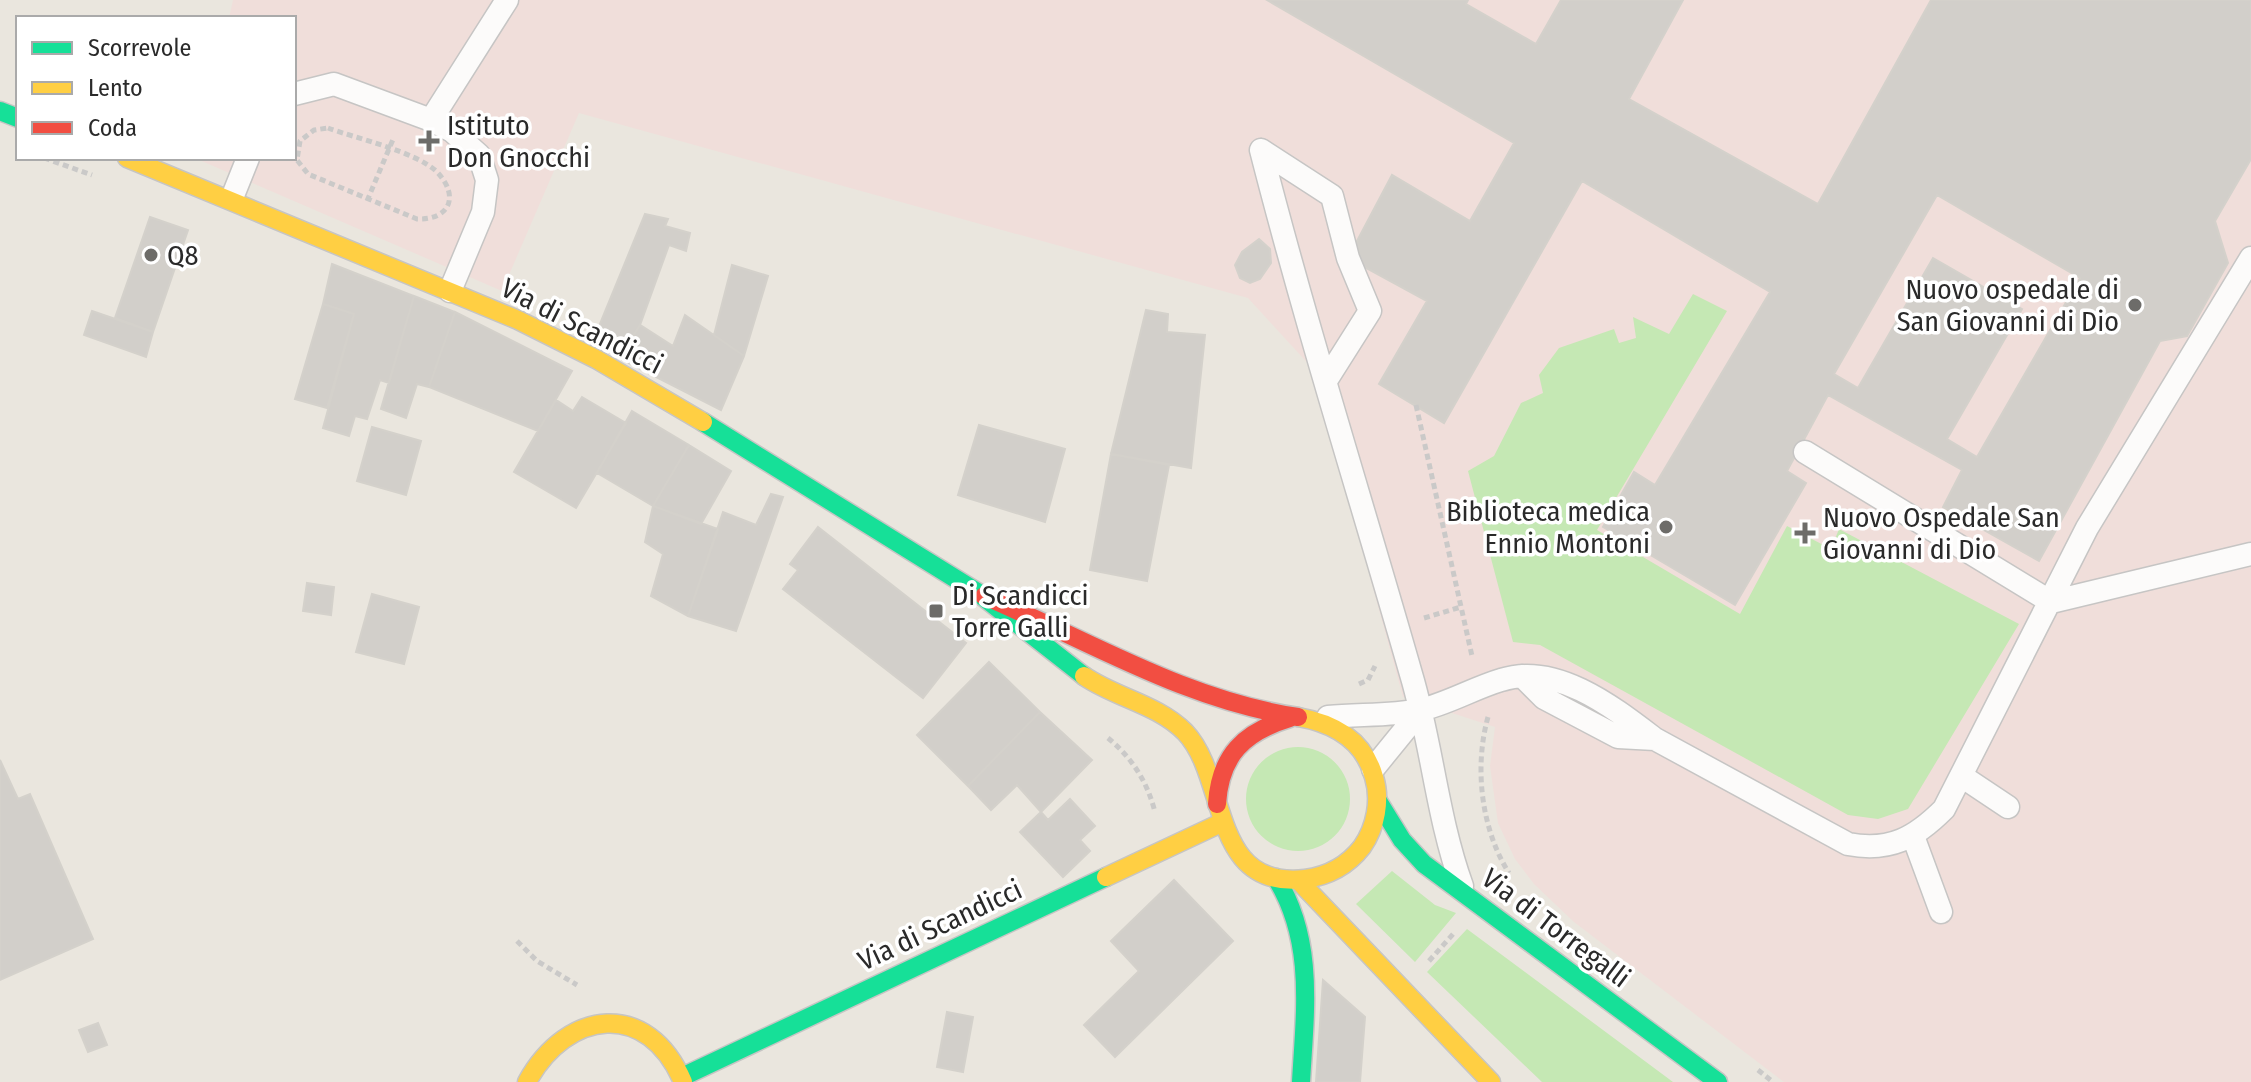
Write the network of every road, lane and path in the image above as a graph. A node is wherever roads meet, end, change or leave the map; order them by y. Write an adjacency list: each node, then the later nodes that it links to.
1 (507, 0): 3 (lane)
2 (296, 93): 3 (lane)
3 (431, 120): 14 (lane)
4 (396, 129): 6 (path)
5 (297, 140): 6 (path); 12 (path)
6 (390, 150): 12 (path); 12 (path)
7 (50, 160): 10 (path)
8 (132, 160): 11 (main road, Via di Scandicci)
9 (247, 160): 11 (lane)
10 (104, 179)
11 (232, 198): 14 (main road, Via di Scandicci)
12 (367, 201)
13 (2251, 258): 20 (lane)
14 (450, 291): 19 (main road, Via di Scandicci)
15 (1327, 379): 15 (lane); 22 (lane)
16 (1416, 405): 21 (path)
17 (1805, 452): 20 (lane)
18 (2251, 554): 20 (lane)
19 (984, 596): 28 (main road, Via di Scandicci); 33 (main road, Via di Scandicci)
20 (2051, 602): 31 (lane)
21 (1461, 607): 22 (path); 23 (path)
22 (1397, 625): 26 (lane)
23 (1472, 656)
24 (1375, 657): 25 (path)
25 (1356, 685)
26 (1421, 710): 28 (lane); 30 (lane); 37 (lane); 41 (lane)
27 (1489, 714): 40 (path)
28 (1300, 719): 30 (main road, Via di Scandicci); 33 (main road, Via di Scandicci)
29 (1096, 732): 35 (path)
30 (1373, 769): 32 (main road, Via di Scandicci)
31 (1963, 777): 34 (lane); 37 (lane)
32 (1378, 801): 39 (main road, Via di Scandicci); 41 (main road, Via di Torregalli)
33 (1217, 804): 36 (main road, Via di Scandicci)
34 (2008, 807)
35 (1155, 810)
36 (1221, 823): 38 (main road, Via di Scandicci); 46 (main road, Via di Scandicci)
37 (1913, 836): 42 (lane)
38 (1276, 878): 39 (main road, Via di Scandicci); 48 (main road)
39 (1298, 880): 49 (main road)
40 (1517, 883)
41 (1465, 895): 50 (main road, Via di Torregalli)
42 (1941, 912)
43 (1455, 931): 44 (path)
44 (1420, 971)
45 (1748, 1063): 51 (path)
46 (683, 1080): 47 (main road)
47 (527, 1082)
48 (1301, 1082)
49 (1491, 1082)
50 (1718, 1082)
51 (1773, 1082)

